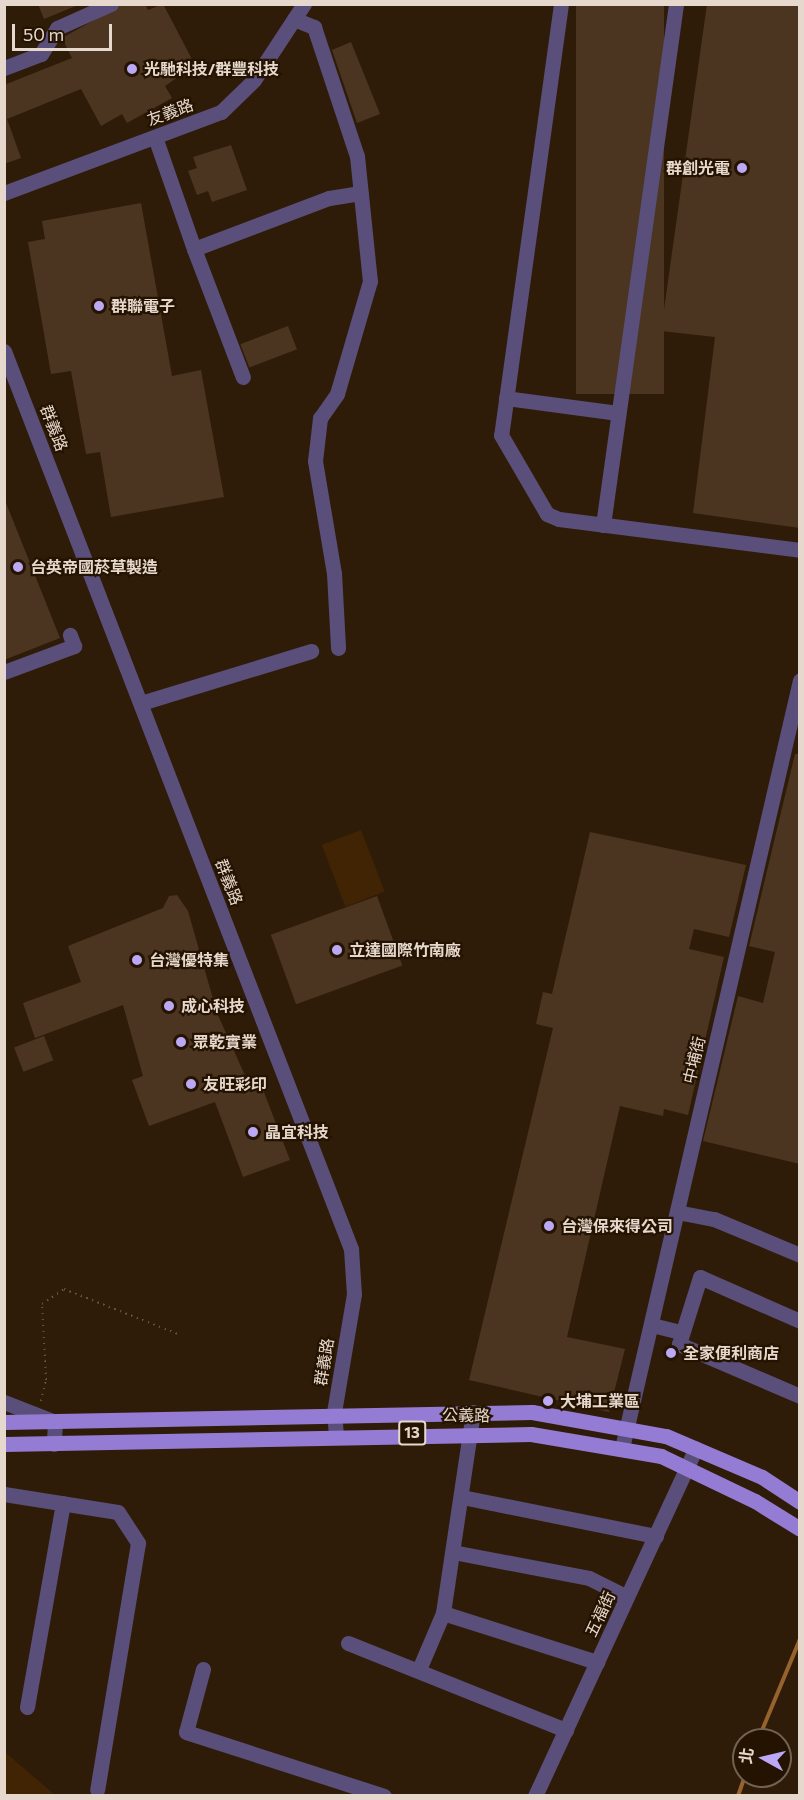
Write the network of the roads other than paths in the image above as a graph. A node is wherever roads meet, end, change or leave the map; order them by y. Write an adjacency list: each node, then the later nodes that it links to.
1 (111, 4): 6 (street)
2 (304, 4): 5 (street, 友義路)
3 (561, 4): 14 (street)
4 (676, 4): 15 (street)
5 (294, 19): 7 (street, 友義路); 9 (street)
6 (4, 68)
7 (155, 137): 8 (street, 友義路); 10 (street)
8 (4, 193)
9 (361, 193): 10 (street); 19 (street)
10 (194, 249): 12 (street)
11 (4, 351): 13 (street, 群義路)
12 (243, 377)
13 (10, 383): 23 (street, 群義路)
14 (506, 398): 15 (street); 16 (street)
15 (618, 413): 16 (street)
16 (603, 525): 17 (street)
17 (800, 550)
18 (70, 634): 21 (street)
19 (338, 648)
20 (311, 651): 23 (street)
21 (4, 672)
22 (800, 680): 24 (street, 中埔街)
23 (141, 703): 31 (street, 群義路)
24 (677, 1212): 25 (street); 27 (street, 中埔街)
25 (800, 1255)
26 (800, 1321): 28 (street)
27 (652, 1325): 28 (street); 35 (street, 中埔街)
28 (681, 1332): 29 (street)
29 (800, 1396)
30 (4, 1402): 34 (street)
31 (334, 1412): 32 (main road, 公義路 / 13); 34 (main road, 公義路 / 13); 37 (street, 群義路)
32 (473, 1412): 35 (main road, 公義路 / 13); 36 (street)
33 (4, 1422): 34 (main road, 公義路 / 13)
34 (55, 1422): 39 (street)
35 (628, 1426): 40 (street, 中埔街); 41 (main road, 公義路 / 13)
36 (473, 1433): 37 (main road, 公義路 / 13); 40 (main road, 公義路 / 13); 44 (street)
37 (336, 1436): 39 (main road, 公義路 / 13)
38 (4, 1444): 39 (main road, 公義路 / 13)
39 (54, 1444)
40 (622, 1448): 42 (main road, 公義路 / 13)
41 (696, 1448): 42 (street, 五福街); 45 (main road, 公義路 / 13)
42 (687, 1468): 47 (main road, 公義路 / 13); 48 (street, 五福街)
43 (5, 1495): 46 (street)
44 (462, 1497): 48 (street); 49 (street)
45 (800, 1502)
46 (63, 1503): 56 (street); 58 (street)
47 (800, 1529)
48 (656, 1536): 50 (street, 五福街)
49 (453, 1552): 50 (street); 51 (street)
50 (627, 1597): 53 (street, 五福街)
51 (443, 1612): 53 (street); 54 (street)
52 (348, 1643): 54 (street)
53 (597, 1662): 57 (street, 五福街)
54 (420, 1667): 57 (street)
55 (203, 1669): 59 (street)
56 (27, 1707)
57 (566, 1730): 60 (street, 五福街)
58 (97, 1790)
59 (384, 1796)
60 (536, 1796)

